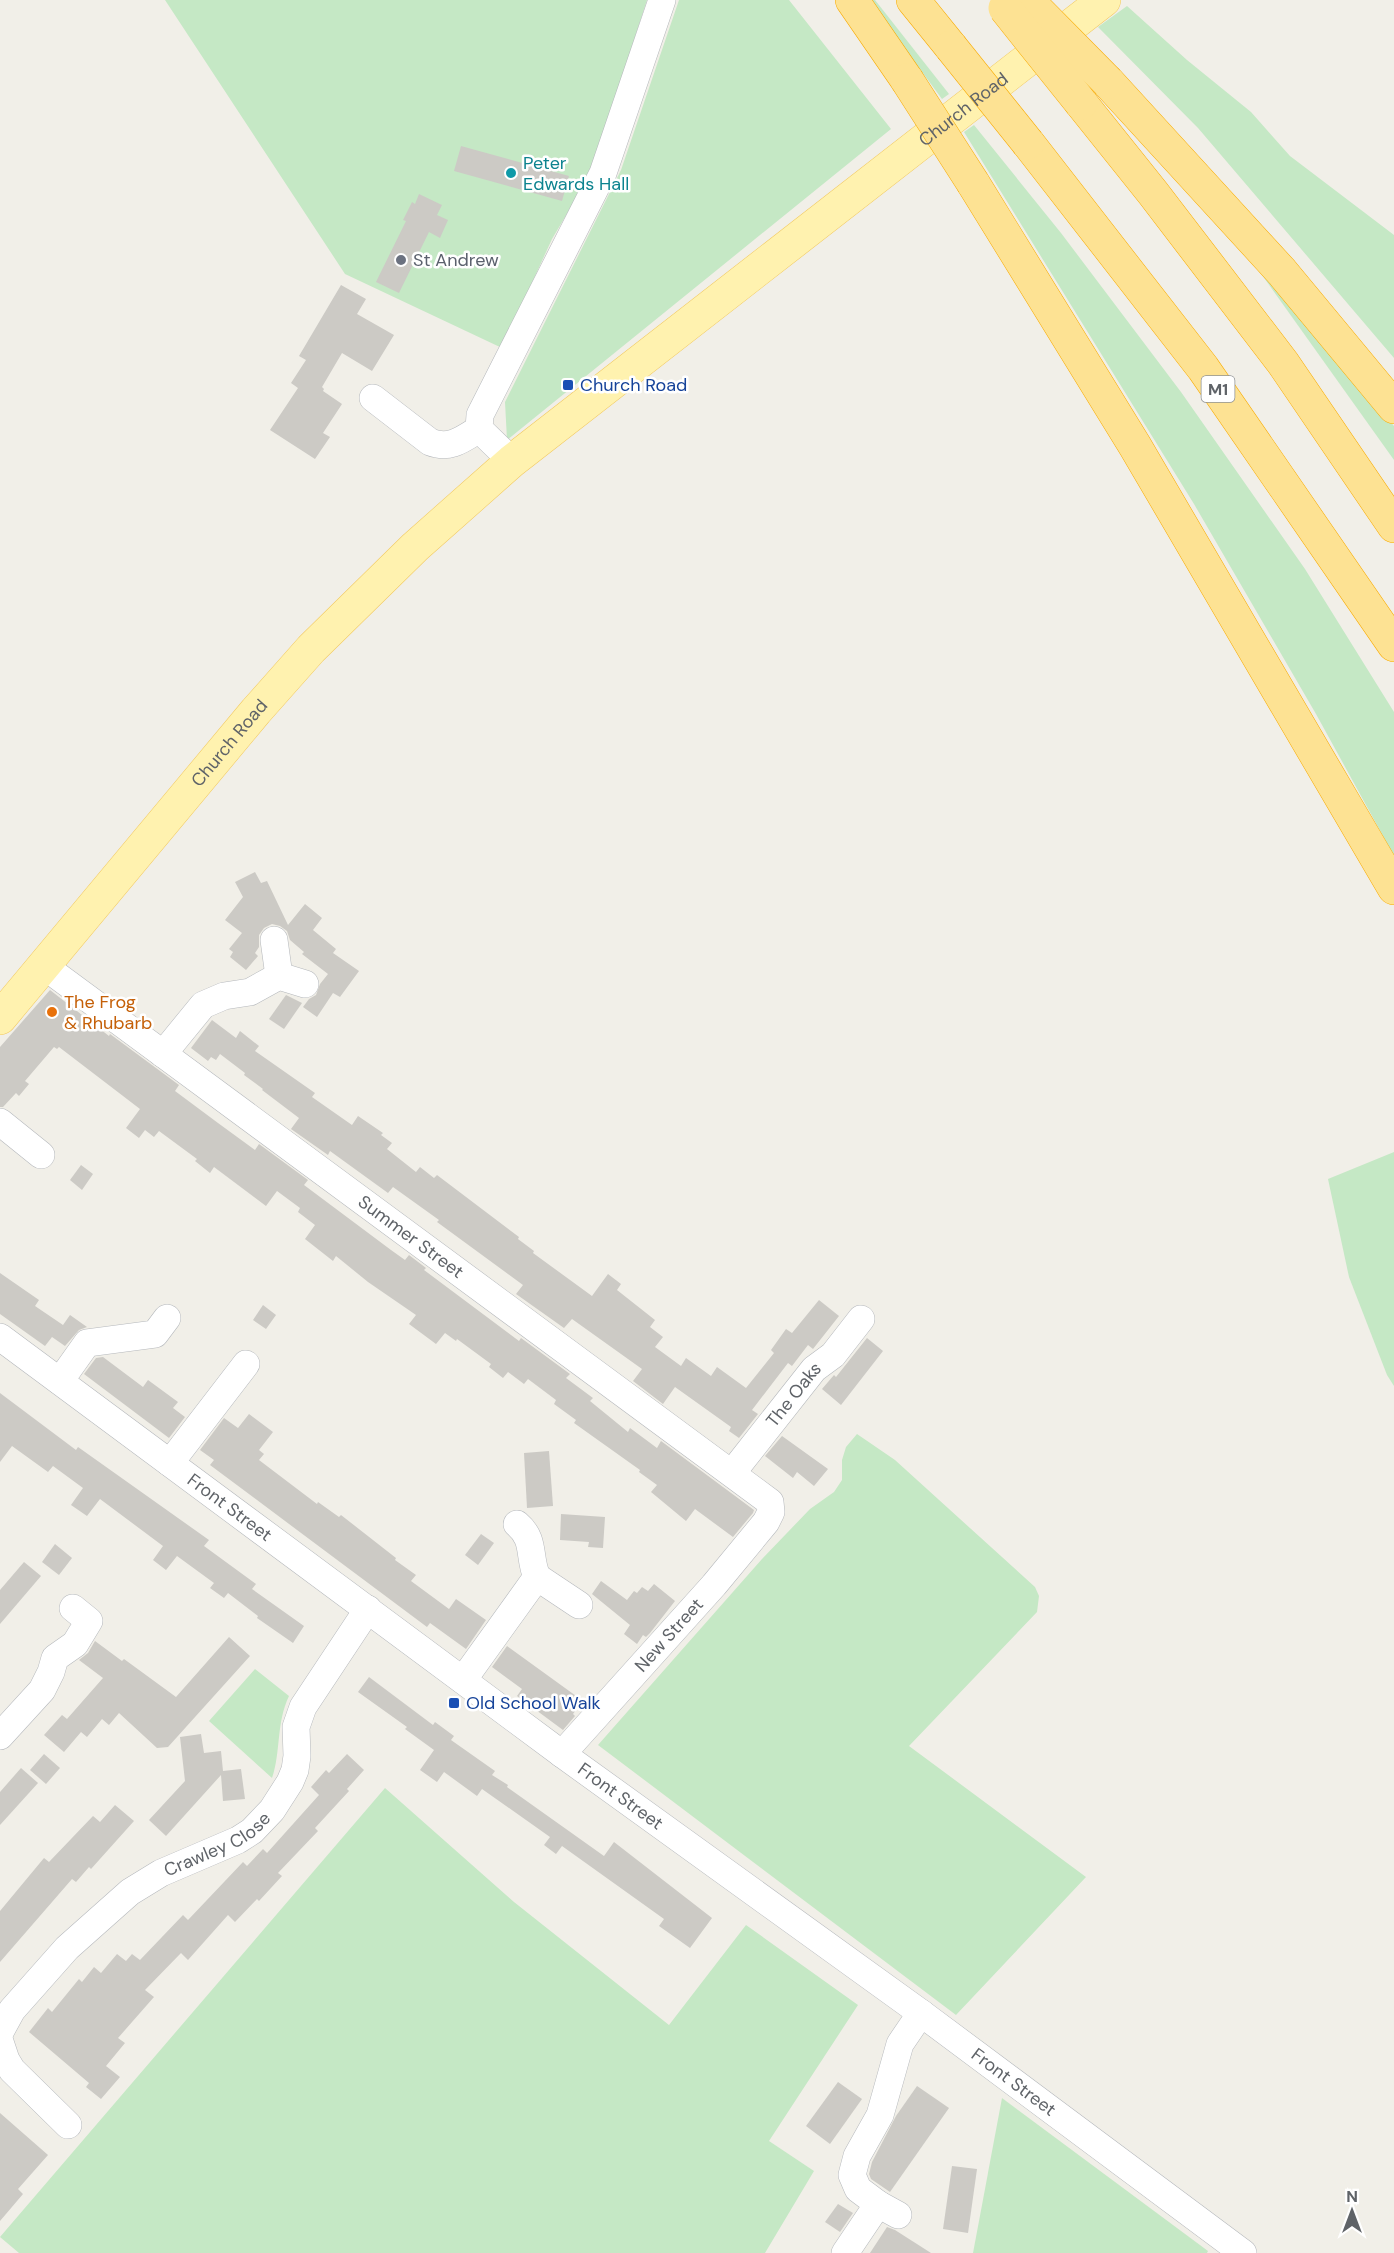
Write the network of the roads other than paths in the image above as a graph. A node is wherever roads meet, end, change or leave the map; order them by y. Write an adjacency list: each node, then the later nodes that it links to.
1 (662, 0): 8 (street)
2 (852, 0): 12 (highway, bridge)
3 (913, 0): 11 (highway, M1, bridge)
4 (1104, 0): 9 (main road, Church Road)
5 (1010, 3): 7 (highway, bridge); 10 (highway, bridge)
6 (373, 398): 8 (street)
7 (1394, 407)
8 (479, 429): 9 (street)
9 (513, 461): 14 (main road, Church Road)
10 (1394, 526)
11 (1394, 645)
12 (1394, 888)
13 (274, 940): 15 (street)
14 (44, 966): 17 (main road, Church Road); 18 (street, Summer Street)
15 (279, 976): 16 (street); 18 (street)
16 (305, 984)
17 (0, 1018)
18 (163, 1054): 27 (street, Summer Street)
19 (0, 1122): 20 (street)
20 (41, 1155)
21 (167, 1318): 25 (street)
22 (861, 1319): 27 (street, The Oaks)
23 (0, 1337): 25 (street, Front Street)
24 (246, 1364): 26 (street)
25 (60, 1381): 26 (street, Front Street)
26 (170, 1463): 33 (street, Front Street)
27 (732, 1473): 28 (street, Summer Street)
28 (771, 1512): 36 (street, New Street)
29 (517, 1524): 30 (street)
30 (537, 1577): 31 (street); 34 (street)
31 (579, 1605)
32 (73, 1608): 35 (street)
33 (368, 1609): 34 (street, Front Street); 38 (street, Crawley Close)
34 (463, 1680): 36 (street, Front Street)
35 (0, 1736)
36 (562, 1754): 37 (street, Front Street)
37 (921, 2013): 41 (street); 42 (street, Front Street)
38 (0, 2032)
39 (0, 2042): 40 (street)
40 (68, 2125)
41 (845, 2253)
42 (1244, 2253)

